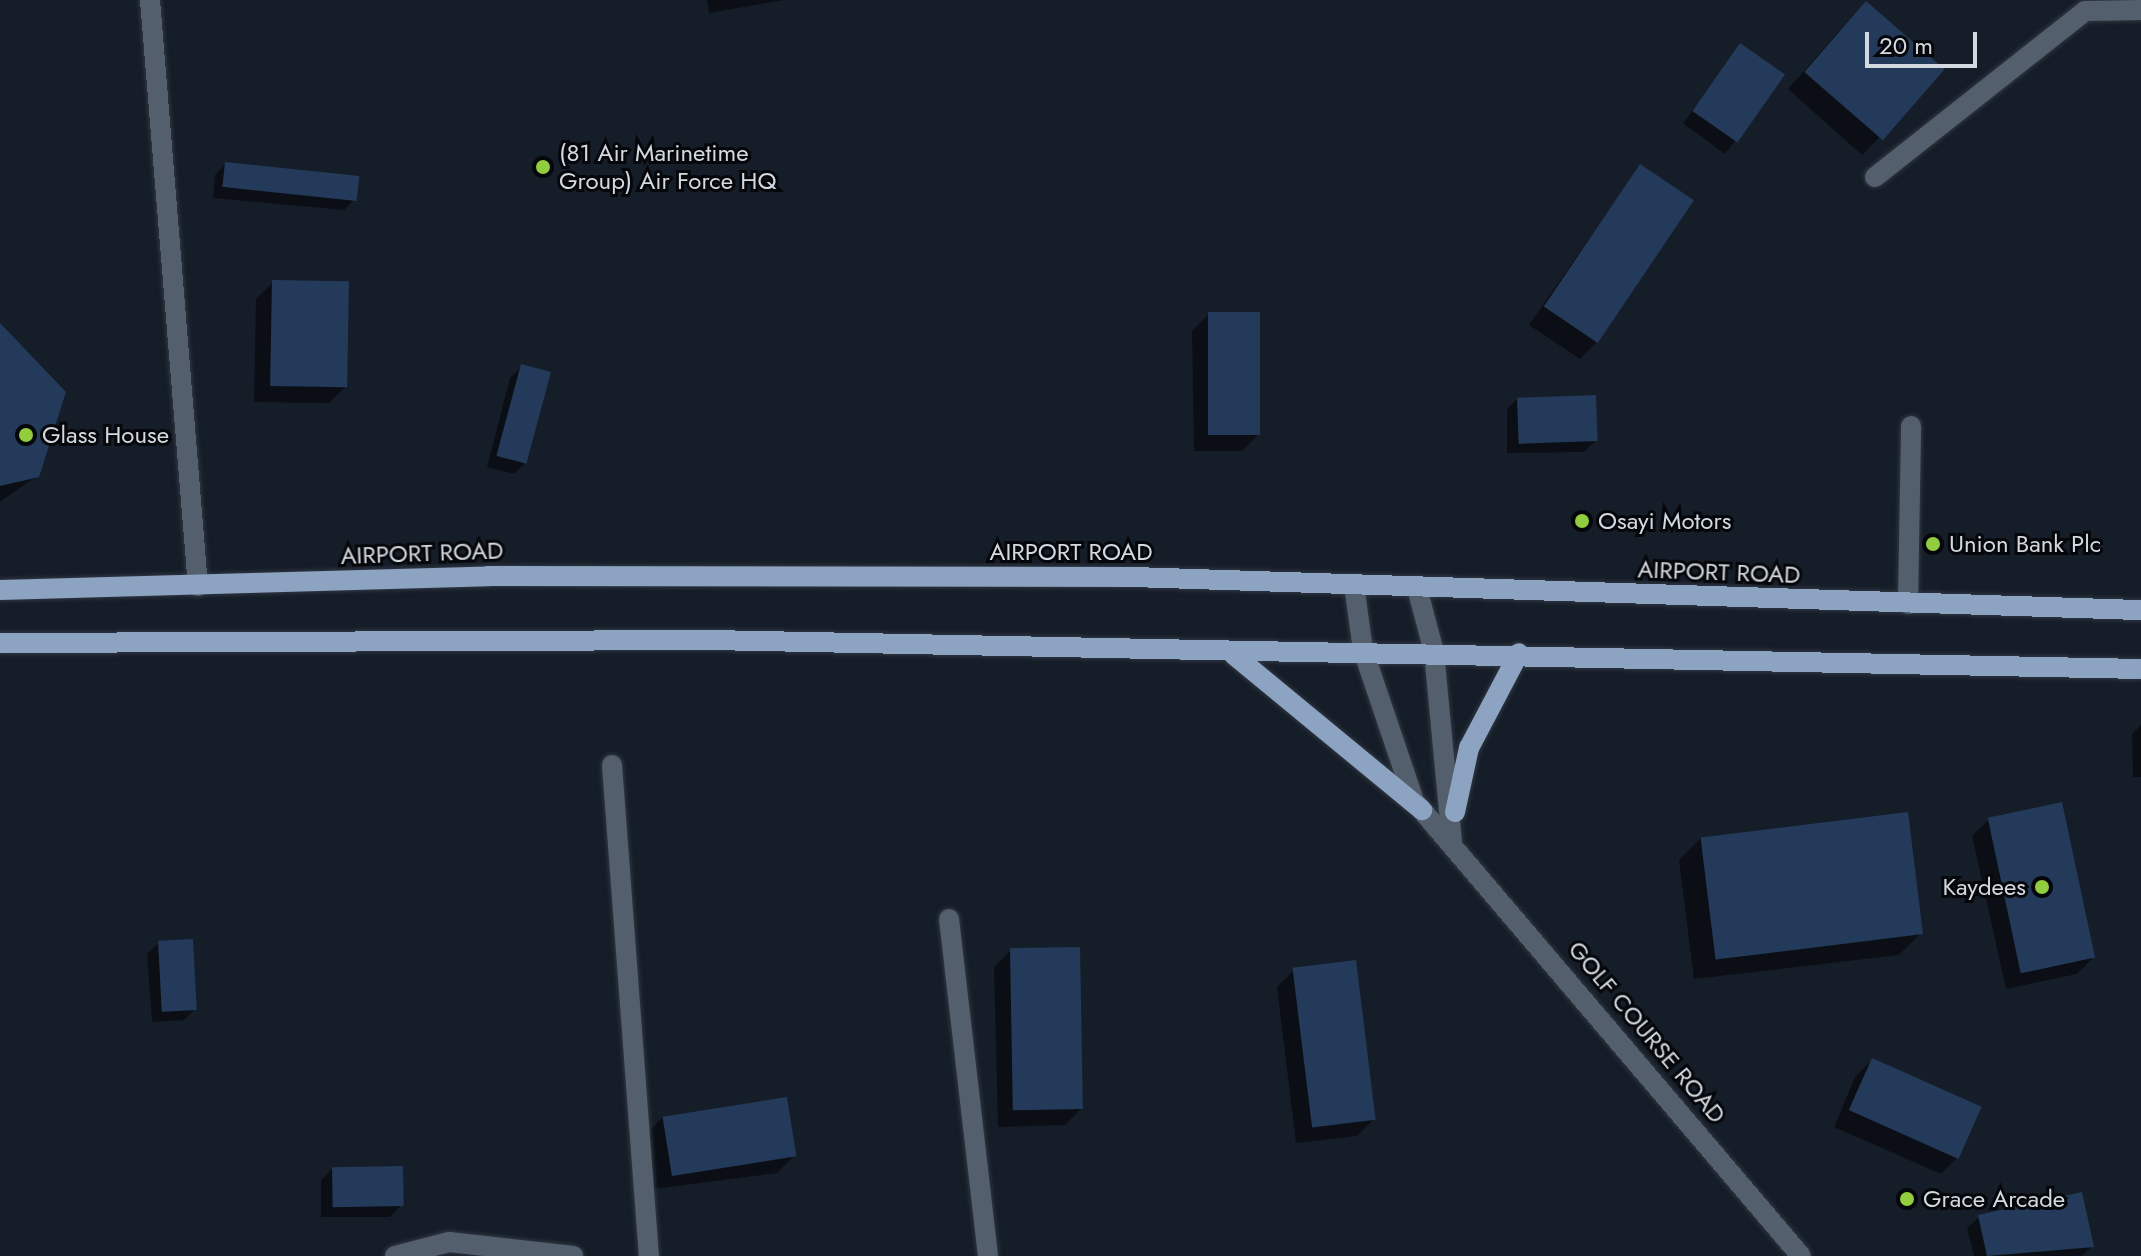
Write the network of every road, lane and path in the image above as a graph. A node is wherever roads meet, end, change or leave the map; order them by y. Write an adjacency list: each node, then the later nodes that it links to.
1 (150, 0): 6 (street)
2 (2141, 10): 3 (street)
3 (1875, 177)
4 (1911, 426): 9 (street)
5 (1354, 585): 6 (main road, AIRPORT ROAD); 7 (main road, AIRPORT ROAD); 12 (street, GOLF COURSE ROAD)
6 (198, 586): 8 (main road, AIRPORT ROAD)
7 (1417, 588): 9 (main road, AIRPORT ROAD); 13 (street)
8 (0, 590)
9 (1908, 604): 10 (main road, AIRPORT ROAD)
10 (2141, 610)
11 (0, 643): 15 (main road)
12 (1363, 650): 13 (main road); 15 (main road); 18 (street, GOLF COURSE ROAD)
13 (1434, 652): 14 (main road); 19 (street)
14 (1519, 653): 16 (main road); 19 (main road)
15 (1234, 655): 18 (main road)
16 (2141, 669)
17 (612, 765): 24 (street)
18 (1422, 810): 20 (street, GOLF COURSE ROAD)
19 (1455, 812): 20 (street)
20 (1452, 842): 26 (street, GOLF COURSE ROAD)
21 (949, 919): 25 (street)
22 (395, 1256): 23 (street)
23 (573, 1256)
24 (649, 1256)
25 (988, 1256)
26 (1801, 1256)

